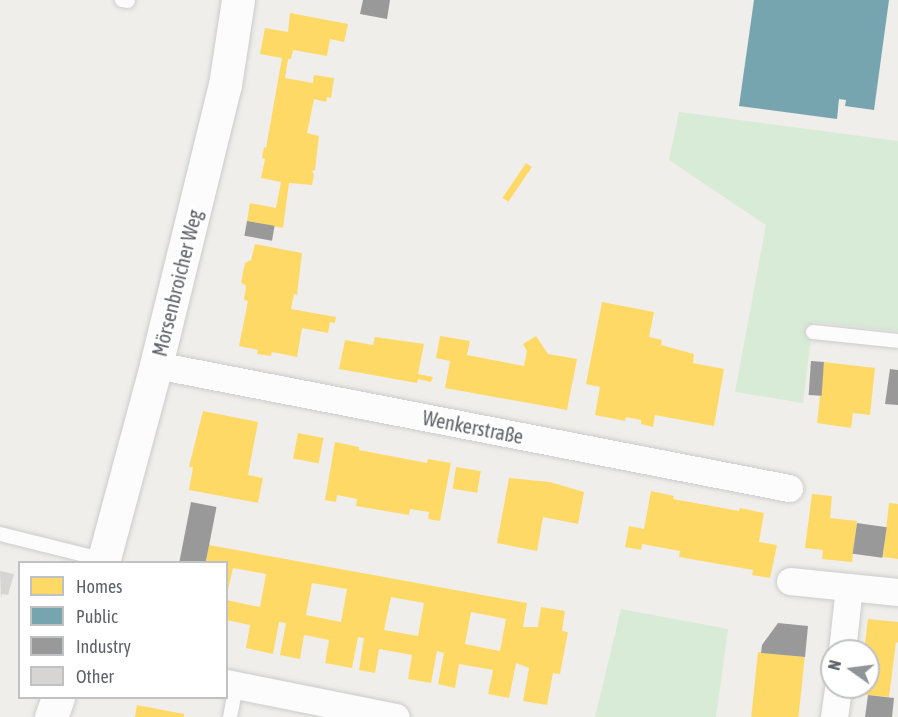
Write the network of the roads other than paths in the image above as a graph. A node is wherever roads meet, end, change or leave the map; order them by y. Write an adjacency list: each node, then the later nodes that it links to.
1 (238, 0): 4 (street, Mörsenbroicher Weg)
2 (813, 332): 3 (lane)
3 (898, 341)
4 (156, 365): 5 (street, Wenkerstraße); 7 (street, Mörsenbroicher Weg)
5 (789, 488)
6 (0, 534): 7 (lane)
7 (104, 561)
8 (790, 581): 9 (street)
9 (849, 587): 10 (street); 11 (street)
10 (898, 592)
11 (843, 639)
12 (231, 684): 16 (lane); 17 (street)
13 (58, 699): 15 (street)
14 (836, 699): 18 (street)
15 (51, 717)
16 (230, 717)
17 (396, 717)
18 (834, 717)

